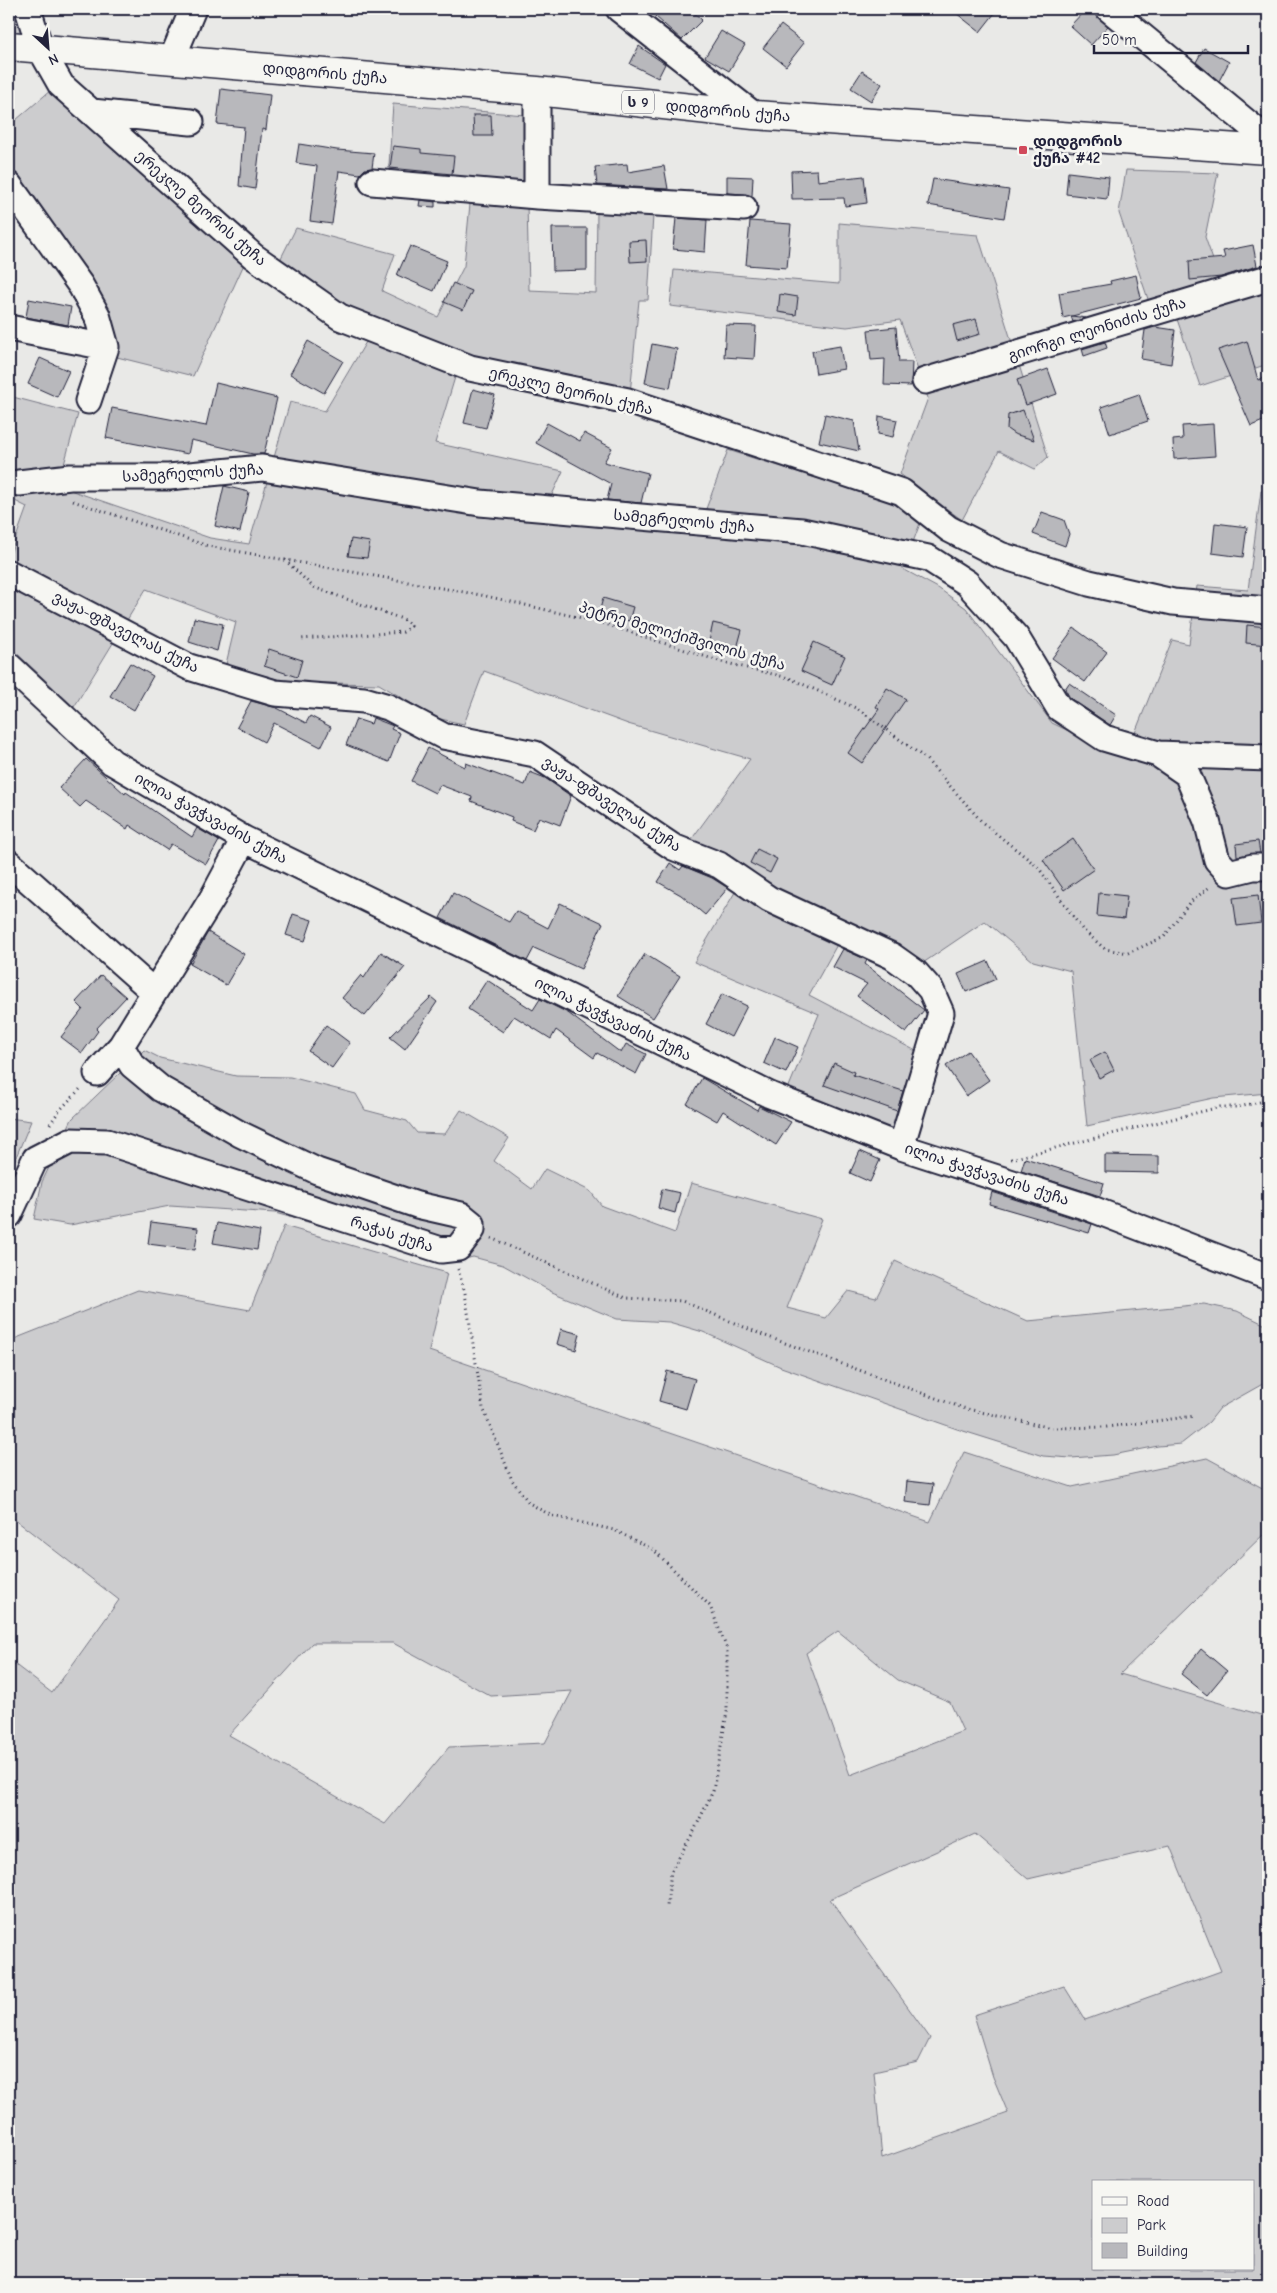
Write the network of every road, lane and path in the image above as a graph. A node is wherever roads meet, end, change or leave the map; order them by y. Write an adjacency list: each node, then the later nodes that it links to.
1 (28, 9): 6 (street, ერეკლე მეორის ქუჩა)
2 (193, 9): 7 (street)
3 (619, 9): 10 (street)
4 (1109, 9): 12 (street)
5 (9, 46): 6 (highway, დიდგორის ქუჩა / ს 9)
6 (40, 48): 7 (highway, დიდგორის ქუჩა / ს 9); 9 (street, ერეკლე მეორის ქუჩა)
7 (172, 59): 8 (highway, დიდგორის ქუჩა / ს 9)
8 (537, 91): 10 (highway, დიდგორის ქუჩა / ს 9); 16 (street)
9 (92, 112): 11 (street); 26 (street, ერეკლე მეორის ქუჩა)
10 (754, 115): 13 (highway, დიდგორის ქუჩა / ს 9)
11 (191, 122)
12 (1268, 140)
13 (1268, 150)
14 (372, 182): 16 (street)
15 (9, 185): 18 (street)
16 (537, 196): 17 (street)
17 (744, 208)
18 (17, 210): 21 (street)
19 (1268, 278): 22 (street, გიორგი ლეონიძის ქუჩა)
20 (9, 328): 21 (street)
21 (106, 346): 23 (street)
22 (925, 381)
23 (88, 401)
24 (19, 483): 29 (street, სამეგრელოს ქუჩა)
25 (66, 498): 27 (path, პეტრე მელიქიშვილის ქუჩა)
26 (949, 530): 29 (street); 30 (street, ერეკლე მეორის ქუჩა)
27 (285, 560): 31 (path); 38 (path, პეტრე მელიქიშვილის ქუჩა)
28 (9, 573): 43 (street, ვაჟა-ფშაველას ქუჩა)
29 (967, 583): 33 (street, სამეგრელოს ქუჩა)
30 (1268, 610)
31 (300, 639)
32 (9, 666): 35 (street, ილია ჭავჭავაძის ქუჩა)
33 (1158, 754): 34 (street, სამეგრელოს ქუჩა); 38 (street)
34 (1268, 758)
35 (244, 839): 39 (street); 43 (street, ილია ჭავჭავაძის ქუჩა)
36 (9, 863): 39 (street)
37 (1268, 867): 38 (street)
38 (1229, 873)
39 (154, 992): 40 (street)
40 (121, 1046): 41 (street); 47 (street)
41 (97, 1073): 44 (path)
42 (1268, 1100): 45 (path)
43 (901, 1147): 45 (street, ილია ჭავჭავაძის ქუჩა)
44 (34, 1158): 46 (street); 48 (street, რაჭას ქუჩა)
45 (984, 1174): 49 (street, ილია ჭავჭავაძის ქუჩა)
46 (9, 1216)
47 (472, 1230): 48 (street, რაჭას ქუჩა); 50 (path)
48 (441, 1250): 51 (path)
49 (1268, 1277)
50 (1195, 1416)
51 (667, 1906)

